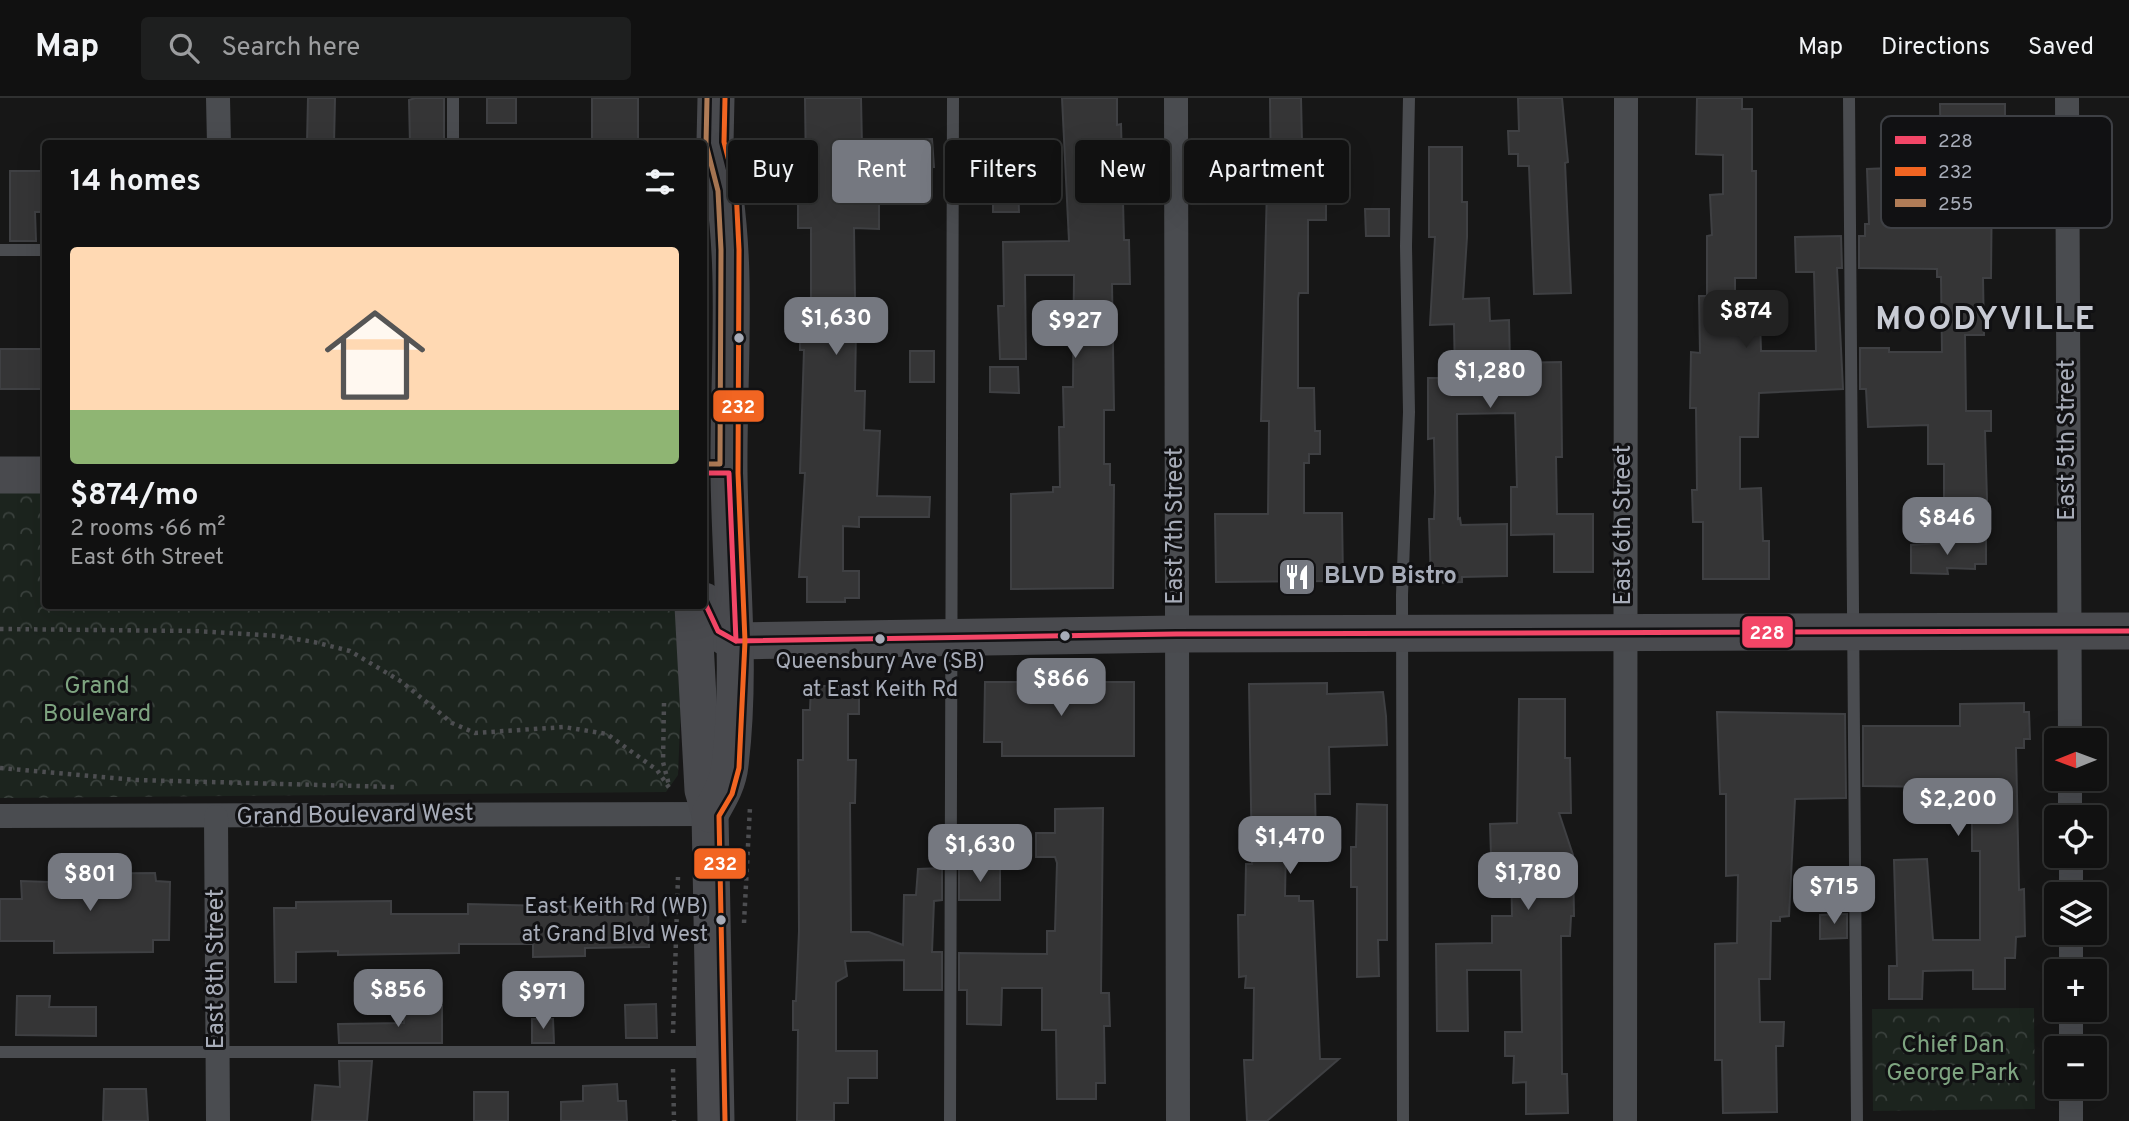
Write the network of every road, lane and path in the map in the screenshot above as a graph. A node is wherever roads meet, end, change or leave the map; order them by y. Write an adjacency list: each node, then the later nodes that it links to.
1 (218, 98): 11 (street)
2 (453, 98): 12 (lane)
3 (716, 98): 13 (street)
4 (953, 98): 30 (lane)
5 (1177, 98): 29 (street, East 7th Street)
6 (1409, 98): 26 (lane)
7 (1626, 98): 27 (street, East 6th Street)
8 (1849, 98): 28 (lane)
9 (2067, 98): 10 (street, East 5th Street)
10 (2067, 116)
11 (219, 140)
12 (453, 140)
13 (715, 143): 14 (street); 18 (street)
14 (707, 174)
15 (2067, 228): 24 (street, East 5th Street)
16 (0, 250): 17 (lane)
17 (42, 250)
18 (716, 473): 31 (street)
19 (0, 475): 20 (street)
20 (42, 475)
21 (707, 608): 31 (street)
22 (693, 609): 32 (street)
23 (0, 629): 36 (path)
24 (2069, 631): 25 (street); 28 (street); 33 (street, East 5th Street)
25 (2129, 631)
26 (1402, 632): 27 (street); 29 (street); 54 (lane)
27 (1624, 632): 28 (street); 55 (street, East 6th Street)
28 (1855, 632): 56 (lane)
29 (1176, 634): 30 (street); 53 (street, East 7th Street)
30 (949, 636): 31 (street); 52 (lane)
31 (736, 641): 32 (street); 37 (street)
32 (697, 702): 37 (street)
33 (2070, 728)
34 (0, 768): 35 (path)
35 (398, 787)
36 (656, 789)
37 (710, 814): 39 (street, Grand Boulevard West); 45 (street)
38 (0, 816): 39 (street, Grand Boulevard West)
39 (216, 817): 46 (street, East 8th Street)
40 (750, 841): 42 (path)
41 (678, 875): 43 (path)
42 (747, 921)
43 (673, 1042)
44 (0, 1052): 46 (lane)
45 (715, 1052): 46 (lane); 51 (street)
46 (218, 1054): 49 (street, East 8th Street)
47 (673, 1067): 50 (path)
48 (2071, 1099): 57 (street)
49 (218, 1121)
50 (674, 1121)
51 (716, 1121)
52 (950, 1121)
53 (1178, 1121)
54 (1403, 1121)
55 (1625, 1121)
56 (1857, 1121)
57 (2071, 1121)

